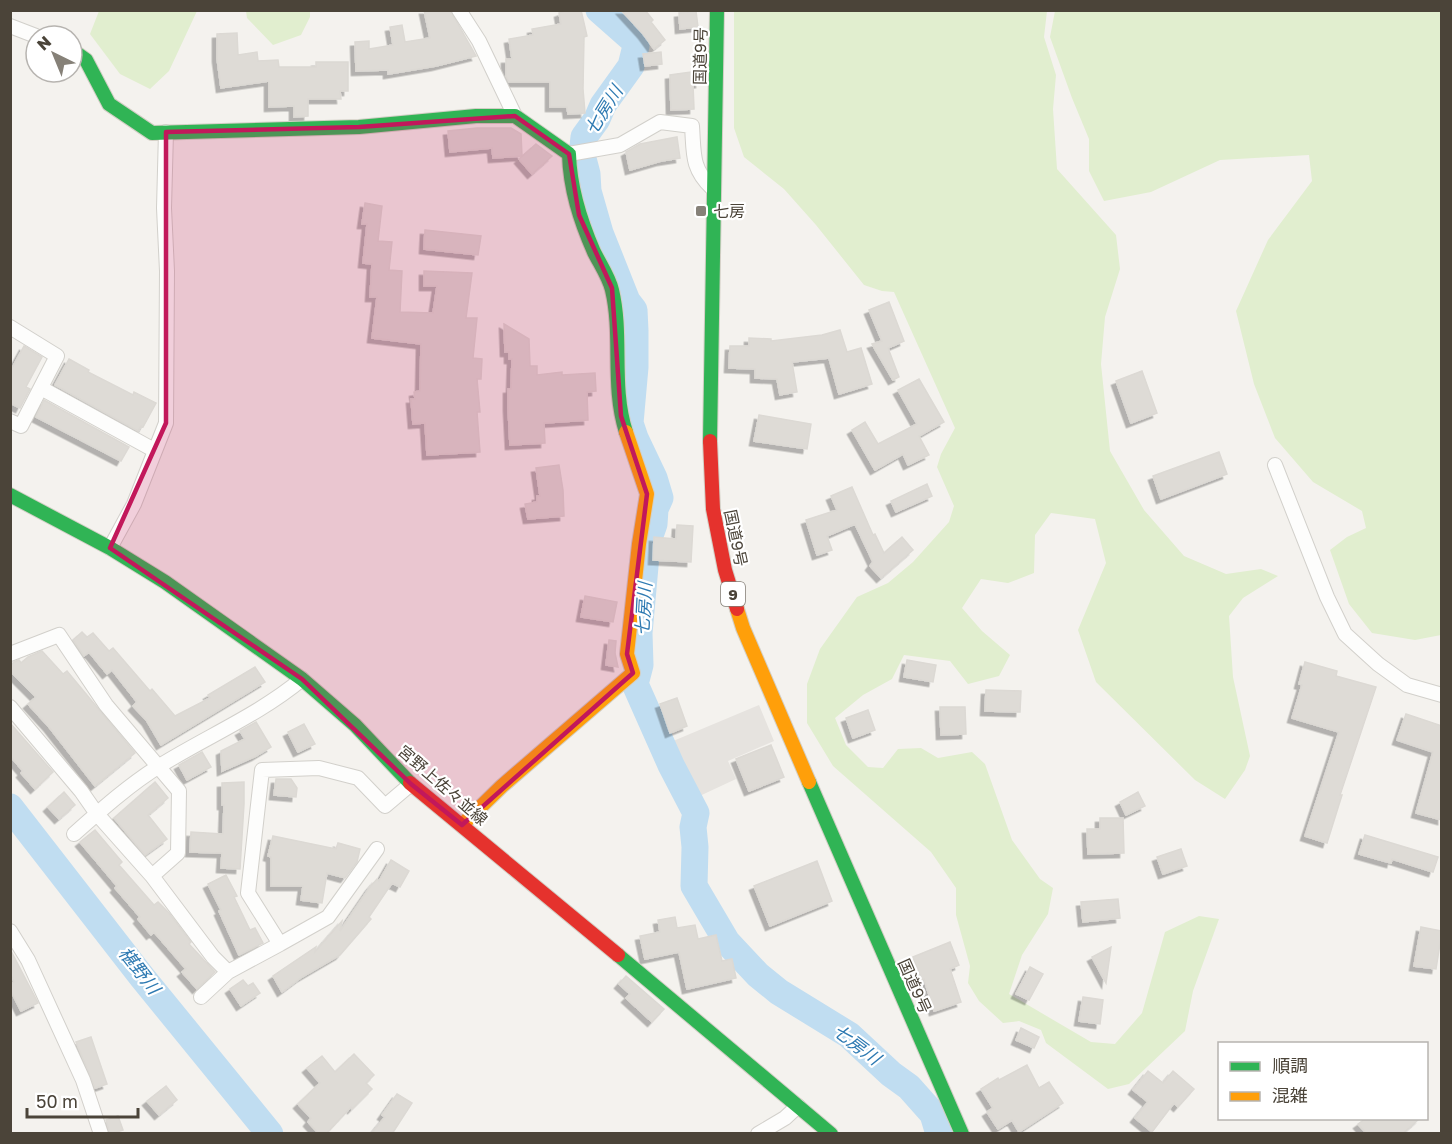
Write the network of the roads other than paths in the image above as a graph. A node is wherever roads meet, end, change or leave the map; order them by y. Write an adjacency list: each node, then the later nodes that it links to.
1 (459, 10): 4 (street)
2 (717, 10): 7 (main road, 国道9号 / 9)
3 (84, 59): 5 (main road)
4 (515, 116): 5 (main road); 6 (main road)
5 (166, 132): 11 (street)
6 (569, 154): 7 (street); 22 (main road)
7 (714, 190): 34 (main road, 国道9号 / 9)
8 (10, 327): 9 (street)
9 (40, 388): 10 (street); 11 (street)
10 (10, 421)
11 (154, 450): 14 (street)
12 (1275, 465): 17 (street)
13 (10, 495): 14 (main road, 宮野上佐々並線)
14 (110, 548): 16 (main road, 宮野上佐々並線)
15 (10, 654): 19 (street)
16 (302, 679): 19 (street); 20 (main road, 宮野上佐々並線)
17 (1442, 695)
18 (10, 707): 21 (street)
19 (159, 766): 21 (street); 25 (street)
20 (411, 784): 22 (main road, 宮野上佐々並線); 27 (street)
21 (97, 814): 23 (street); 25 (street)
22 (462, 825): 30 (main road, 宮野上佐々並線)
23 (74, 834)
24 (377, 849): 27 (street)
25 (152, 876): 28 (street)
26 (10, 931): 31 (street)
27 (280, 944): 28 (street)
28 (228, 972): 29 (street)
29 (201, 997)
30 (798, 1106): 32 (street); 33 (main road, 宮野上佐々並線)
31 (101, 1134)
32 (758, 1134)
33 (831, 1134)
34 (962, 1134)

